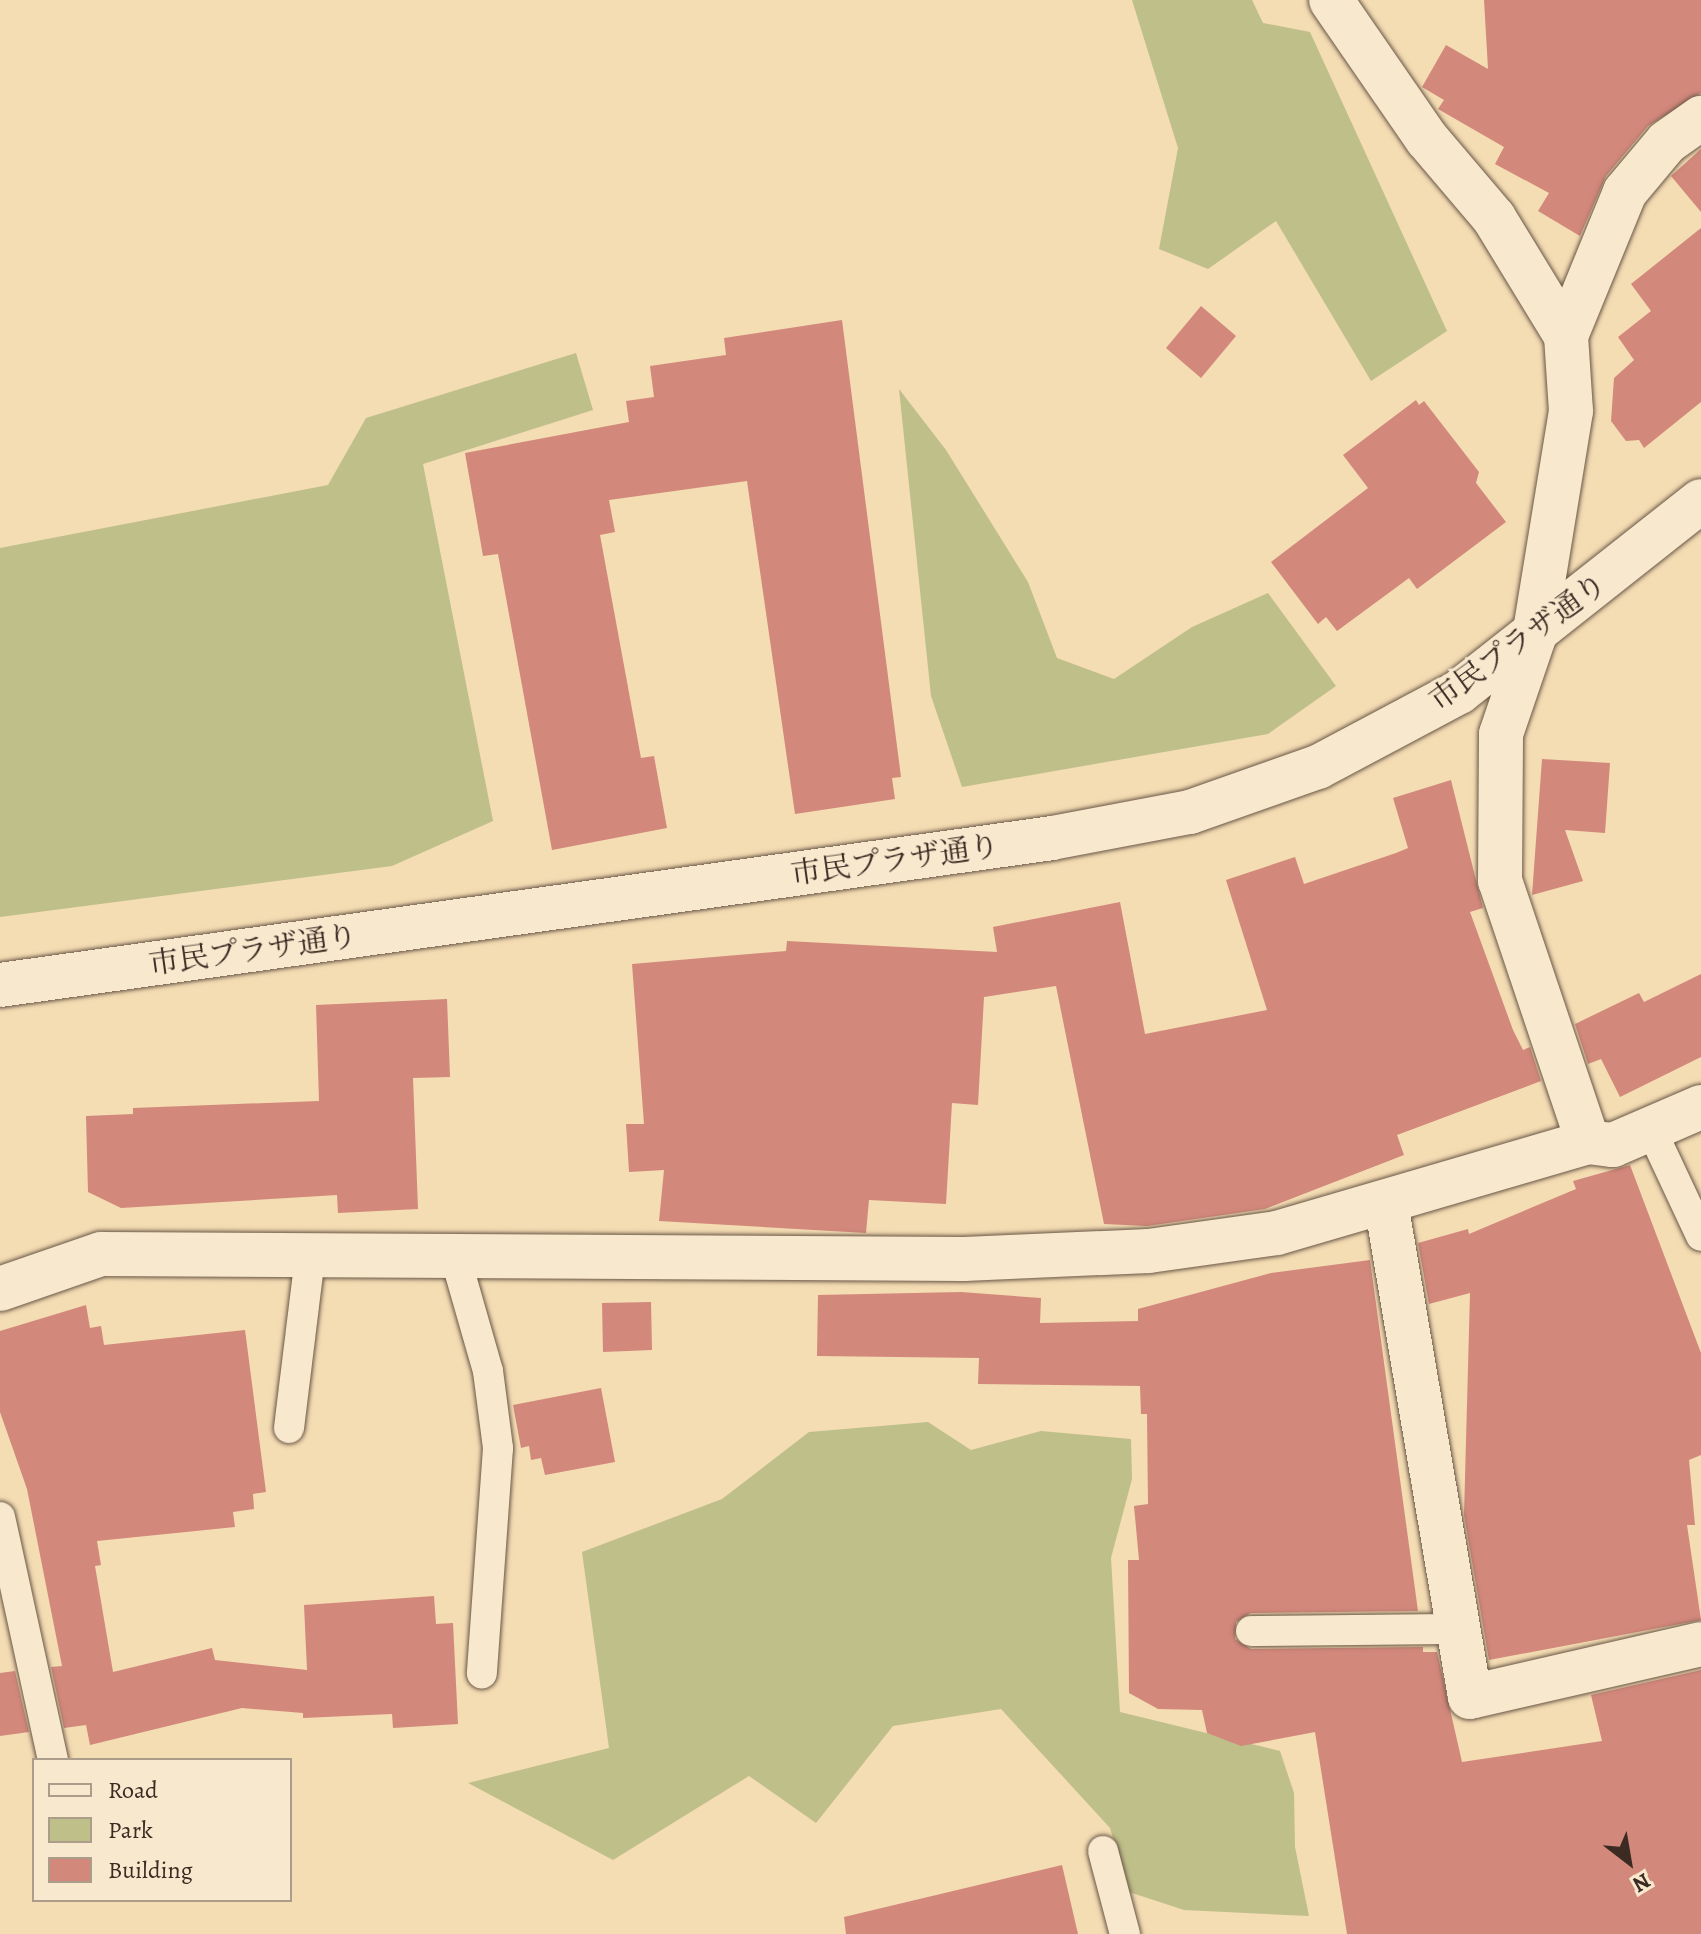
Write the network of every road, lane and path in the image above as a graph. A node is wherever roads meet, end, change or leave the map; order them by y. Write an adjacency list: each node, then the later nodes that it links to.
1 (1331, 0): 3 (street)
2 (1701, 118): 3 (street)
3 (1566, 336): 5 (street)
4 (1701, 501): 5 (street, 市民プラザ通り)
5 (1534, 637): 6 (street, 市民プラザ通り); 9 (street)
6 (0, 985)
7 (1701, 1107): 8 (street)
8 (1650, 1127): 9 (street); 11 (lane)
9 (1588, 1142): 10 (street)
10 (1386, 1203): 13 (street); 17 (street)
11 (1701, 1236)
12 (310, 1256): 13 (street); 14 (street); 15 (lane)
13 (455, 1256): 20 (lane)
14 (0, 1289)
15 (289, 1428)
16 (0, 1517): 21 (lane)
17 (1458, 1629): 18 (lane); 19 (street)
18 (1251, 1631)
19 (1701, 1644)
20 (482, 1673)
21 (53, 1758)
22 (1103, 1851): 23 (lane)
23 (1125, 1934)

